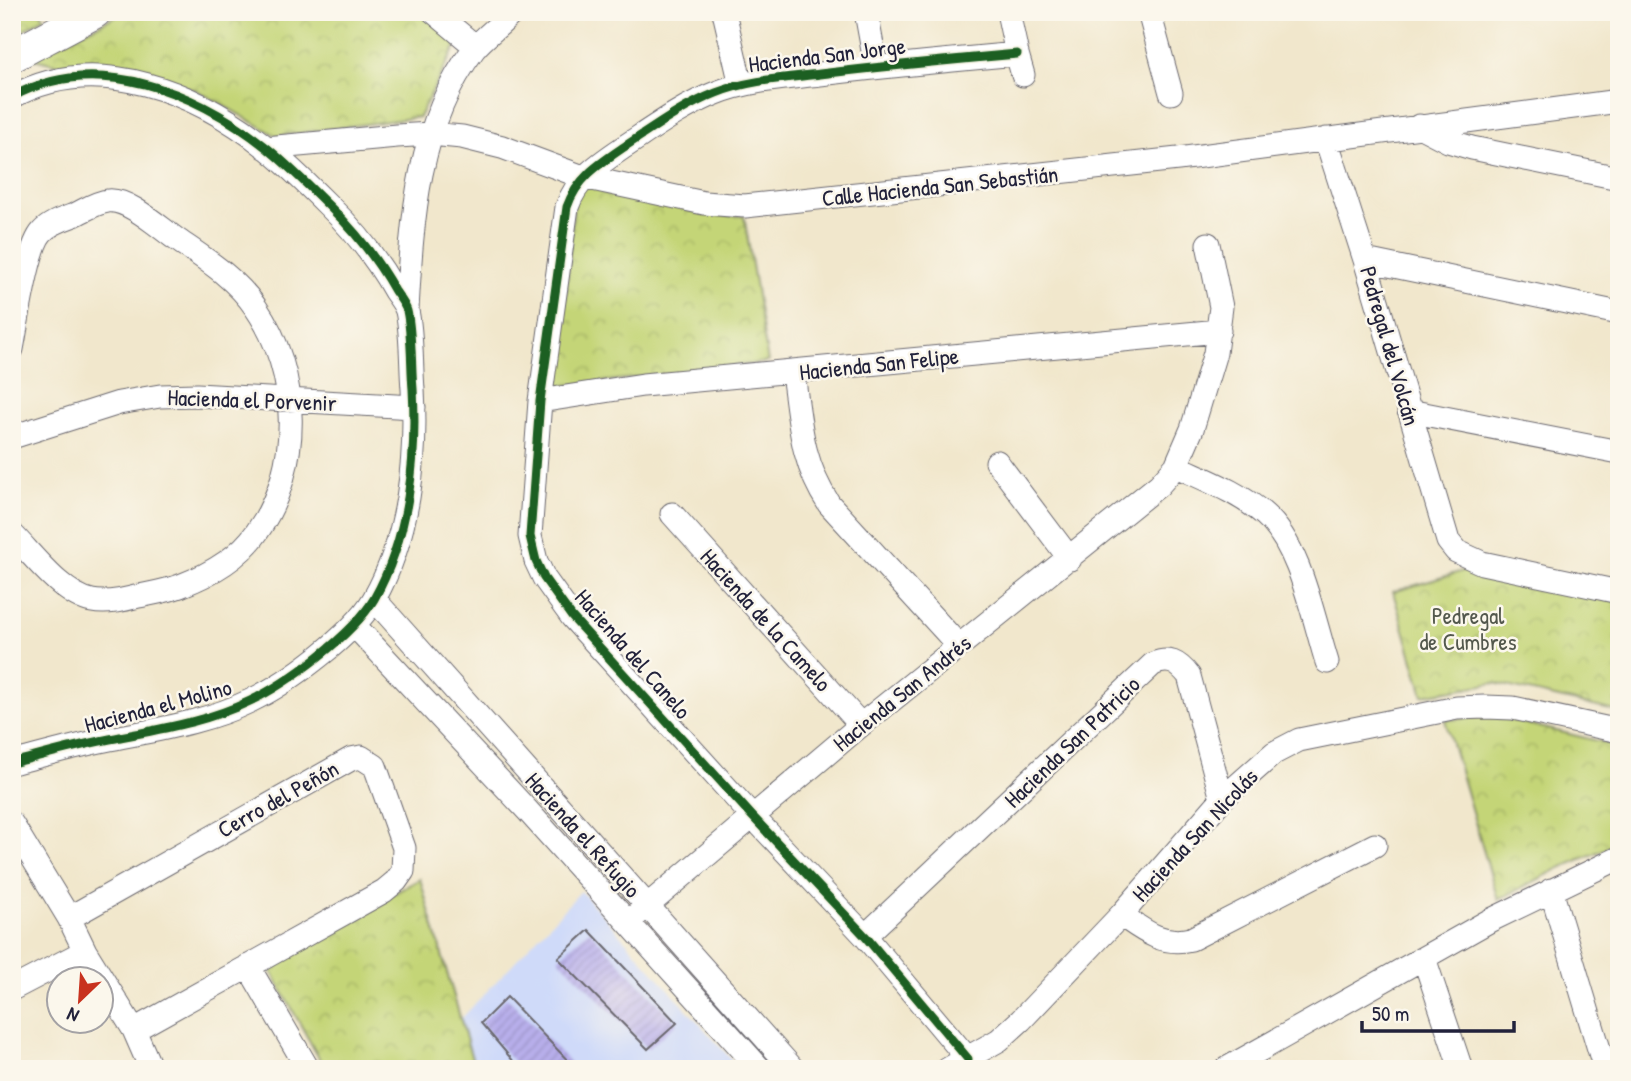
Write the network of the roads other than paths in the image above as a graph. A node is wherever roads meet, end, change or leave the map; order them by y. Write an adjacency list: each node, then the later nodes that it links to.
1 (96, 12): 8 (street)
2 (434, 12): 9 (street)
3 (513, 12): 9 (street)
4 (724, 12): 12 (street)
5 (866, 12): 11 (street)
6 (1008, 12): 11 (street, Hacienda San Jorge)
7 (1149, 12): 13 (street)
8 (62, 19): 10 (street)
9 (476, 47): 17 (street)
10 (12, 56)
11 (876, 67): 12 (street, Hacienda San Jorge)
12 (741, 85): 20 (street, Hacienda San Jorge)
13 (1171, 93)
14 (12, 97): 19 (street, Hacienda el Molino)
15 (1619, 101): 16 (street, Calle Hacienda San Sebastián)
16 (1419, 127): 18 (street, Calle Hacienda San Sebastián); 21 (street)
17 (431, 134): 19 (street, Calle Hacienda San Sebastián); 20 (street, Calle Hacienda San Sebastián); 24 (street)
18 (1326, 139): 20 (street, Calle Hacienda San Sebastián); 23 (street, Pedregal del Volcán)
19 (267, 148): 24 (street, Hacienda el Molino)
20 (583, 177): 30 (street, Hacienda del Canelo)
21 (1619, 178)
22 (1208, 244): 26 (street, Hacienda San Andrés)
23 (1365, 260): 25 (street); 32 (street, Pedregal del Volcán)
24 (407, 310): 31 (street, Hacienda el Molino)
25 (1619, 313)
26 (1219, 331): 28 (street, Hacienda San Felipe); 36 (street, Hacienda San Andrés)
27 (12, 349): 29 (street)
28 (793, 373): 30 (street, Hacienda San Felipe); 43 (street)
29 (290, 400): 31 (street, Hacienda el Porvenir); 33 (street, Hacienda el Porvenir); 38 (street)
30 (540, 401): 49 (street, Hacienda del Canelo)
31 (414, 407): 41 (street, Hacienda el Molino)
32 (1409, 411): 34 (street); 40 (street, Pedregal del Volcán)
33 (12, 437)
34 (1619, 452)
35 (997, 462): 39 (street)
36 (1176, 466): 39 (street, Hacienda San Andrés); 44 (street)
37 (672, 514): 45 (street, Hacienda de la Camelo)
38 (12, 534)
39 (1070, 559): 43 (street, Hacienda San Andrés)
40 (1619, 592)
41 (374, 599): 42 (street, Hacienda el Molino); 54 (street, Hacienda el Refugio)
42 (354, 625): 47 (street, Hacienda el Molino); 57 (street, Hacienda el Refugio)
43 (959, 646): 45 (street, Hacienda San Andrés)
44 (1327, 662)
45 (861, 725): 49 (street, Hacienda San Andrés)
46 (1619, 731): 48 (street, Hacienda San Nicolás)
47 (12, 763)
48 (1222, 799): 55 (street, Hacienda San Nicolás); 58 (street, Hacienda San Patricio)
49 (753, 817): 54 (street, Hacienda San Andrés); 58 (street, Hacienda del Canelo)
50 (12, 824): 56 (street)
51 (1376, 845): 55 (street)
52 (1619, 858): 53 (street)
53 (1551, 890): 60 (street); 71 (street)
54 (646, 906): 57 (street, Hacienda San Andrés); 68 (street, Hacienda el Refugio)
55 (1121, 915): 64 (street, Hacienda San Nicolás)
56 (69, 918): 59 (street); 61 (street, Cerro del Peñón)
57 (628, 922): 67 (street, Hacienda el Refugio)
58 (865, 936): 64 (street, Hacienda del Canelo)
59 (85, 951): 62 (street); 63 (street)
60 (1424, 958): 69 (street); 70 (street)
61 (248, 967): 63 (street, Cerro del Peñón); 66 (street)
62 (12, 989)
63 (134, 1030): 65 (street)
64 (958, 1064)
65 (151, 1069)
66 (308, 1069)
67 (760, 1069)
68 (793, 1069)
69 (1226, 1069)
70 (1461, 1069)
71 (1605, 1069)

